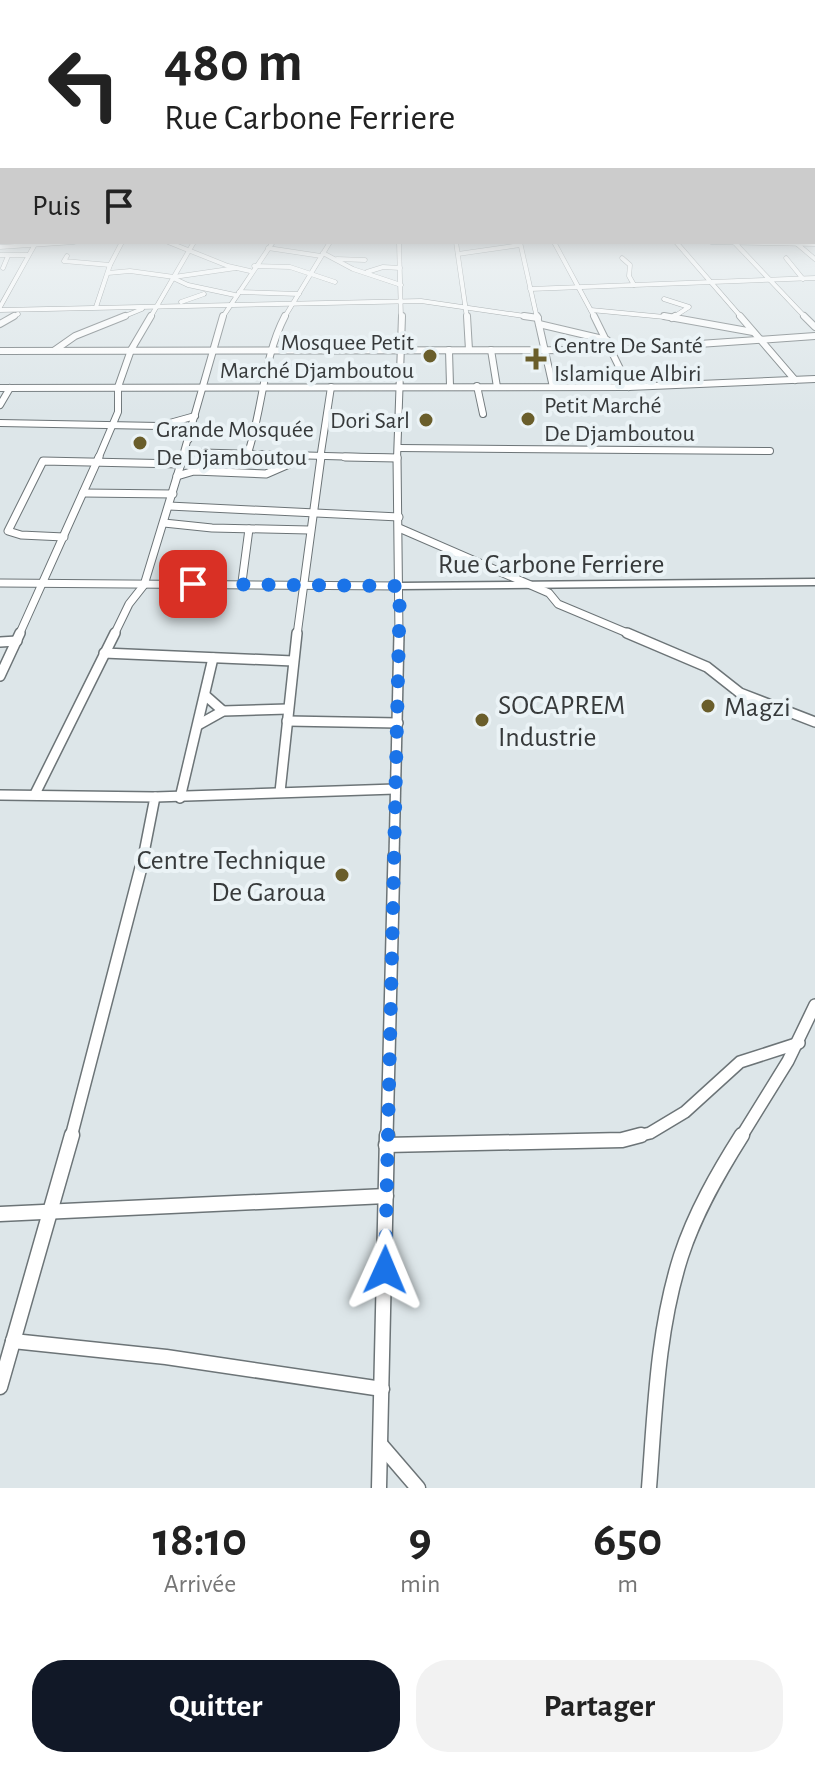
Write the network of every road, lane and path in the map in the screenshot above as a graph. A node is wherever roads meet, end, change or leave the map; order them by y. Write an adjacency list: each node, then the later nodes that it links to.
1 (17, 274): 27 (street)
2 (107, 274): 41 (street)
3 (152, 274): 18 (street)
4 (176, 274): 18 (street)
5 (196, 274): 18 (street)
6 (248, 274): 30 (street)
7 (311, 274): 32 (street)
8 (312, 274): 22 (street)
9 (373, 274): 25 (street)
10 (400, 274): 25 (street)
11 (461, 274): 40 (street)
12 (527, 274): 29 (street)
13 (571, 274): 28 (street)
14 (629, 274): 26 (street)
15 (704, 274): 23 (street)
16 (762, 274): 20 (street)
17 (799, 274): 21 (street)
18 (174, 278): 30 (street); 39 (street)
19 (815, 278): 21 (street)
20 (766, 279): 21 (street); 23 (street); 51 (street)
21 (803, 279)
22 (335, 282)
23 (711, 282): 26 (street); 52 (street)
24 (0, 285): 27 (street)
25 (401, 285): 34 (street)
26 (634, 285): 28 (street)
27 (10, 286): 42 (street)
28 (577, 287): 29 (street); 44 (street)
29 (530, 289): 48 (street)
30 (237, 293): 32 (street); 38 (street)
31 (204, 294): 37 (street)
32 (299, 294): 35 (street)
33 (664, 299): 47 (street)
34 (402, 301): 35 (street); 40 (street); 56 (street)
35 (291, 304): 38 (street); 59 (street)
36 (149, 305): 39 (street); 41 (street); 57 (street)
37 (172, 305): 38 (street); 39 (street)
38 (228, 305): 65 (street)
39 (158, 306): 58 (street)
40 (465, 306): 48 (street); 61 (street)
41 (96, 307): 43 (street)
42 (0, 308): 43 (street)
43 (8, 309): 49 (street)
44 (591, 310): 45 (street); 55 (street)
45 (643, 313): 47 (street); 50 (street)
46 (18, 314): 49 (street)
47 (672, 318): 52 (street)
48 (538, 321): 55 (street); 66 (street)
49 (0, 323)
50 (641, 323)
51 (815, 327)
52 (753, 332): 54 (street)
53 (815, 336): 54 (street)
54 (759, 338): 63 (street); 68 (street)
55 (607, 340): 63 (street)
56 (399, 349): 59 (street); 60 (street); 69 (street)
57 (55, 350): 58 (street); 64 (street)
58 (131, 350): 65 (street); 72 (street)
59 (270, 350): 65 (street); 79 (street)
60 (449, 350): 61 (street); 70 (street)
61 (469, 350): 62 (street)
62 (491, 350): 66 (street); 74 (street)
63 (612, 350): 66 (street); 76 (street)
64 (0, 351)
65 (213, 351): 80 (street)
66 (545, 351): 75 (street)
67 (815, 379): 68 (street)
68 (795, 380): 76 (street)
69 (400, 386): 70 (street); 73 (street); 88 (street)
70 (450, 386): 71 (street)
71 (477, 386): 74 (street); 82 (street)
72 (118, 387): 78 (street); 80 (street); 85 (street)
73 (331, 387): 79 (street); 93 (street)
74 (497, 387): 75 (street)
75 (553, 387): 76 (street)
76 (629, 387)
77 (0, 388): 78 (street)
78 (10, 388): 81 (street)
79 (265, 388): 80 (street); 91 (street)
80 (200, 390): 83 (street)
81 (0, 405)
82 (483, 414)
83 (195, 416): 86 (street); 87 (street)
84 (0, 423): 85 (street)
85 (112, 426): 86 (street); 95 (street)
86 (159, 426): 87 (street)
87 (189, 439): 90 (street)
88 (398, 448): 89 (street); 94 (street)
89 (770, 451)
90 (185, 452): 91 (street); 96 (street)
91 (248, 453): 92 (street)
92 (310, 455): 93 (street); 97 (street)
93 (320, 455): 94 (street); 101 (street)
94 (397, 458): 102 (street)
95 (95, 463): 96 (street); 98 (street); 107 (street)
96 (181, 464): 97 (street)
97 (177, 476): 99 (street)
98 (83, 493): 99 (street); 107 (street)
99 (173, 494): 100 (street)
100 (169, 506): 101 (street); 103 (street)
101 (312, 512): 102 (street); 106 (street)
102 (399, 517): 104 (street)
103 (164, 523): 105 (street); 113 (street)
104 (399, 528): 114 (street); 115 (street)
105 (249, 529): 106 (street); 108 (street)
106 (309, 530): 112 (street)
107 (64, 537): 111 (street)
108 (242, 582): 112 (street, Rue Carbone Ferriere); 113 (street, Rue Carbone Ferriere)
109 (815, 582): 114 (street, Rue Carbone Ferriere)
110 (0, 583): 111 (street, Rue Carbone Ferriere)
111 (44, 583): 113 (street, Rue Carbone Ferriere); 116 (street)
112 (302, 584): 115 (street, Rue Carbone Ferriere); 120 (street)
113 (144, 585): 118 (street)
114 (529, 585): 115 (street, Rue Carbone Ferriere); 126 (street)
115 (400, 586): 127 (street)
116 (17, 641): 117 (street); 121 (street)
117 (0, 642)
118 (104, 653): 119 (street); 131 (street)
119 (213, 658): 120 (street); 122 (street)
120 (293, 661): 123 (street)
121 (0, 676)
122 (206, 696): 124 (street); 128 (street)
123 (288, 709): 124 (street); 125 (street)
124 (223, 711): 128 (street)
125 (287, 721): 127 (street); 130 (street)
126 (815, 722)
127 (398, 723): 129 (street)
128 (198, 725): 134 (street)
129 (395, 789): 130 (street); 137 (street)
130 (280, 792): 134 (street)
131 (35, 794): 132 (street); 133 (street)
132 (0, 795)
133 (155, 797): 134 (street); 139 (street)
134 (180, 798)
135 (815, 1005): 136 (street)
136 (799, 1043): 137 (street); 145 (street)
137 (386, 1145): 138 (street)
138 (386, 1196): 139 (street); 143 (street)
139 (52, 1211): 140 (street); 141 (street)
140 (0, 1214)
141 (13, 1341): 142 (street); 143 (street)
142 (0, 1387)
143 (382, 1389): 144 (street)
144 (381, 1445): 146 (street); 147 (street)
145 (652, 1485)
146 (379, 1488)
147 (418, 1488)

